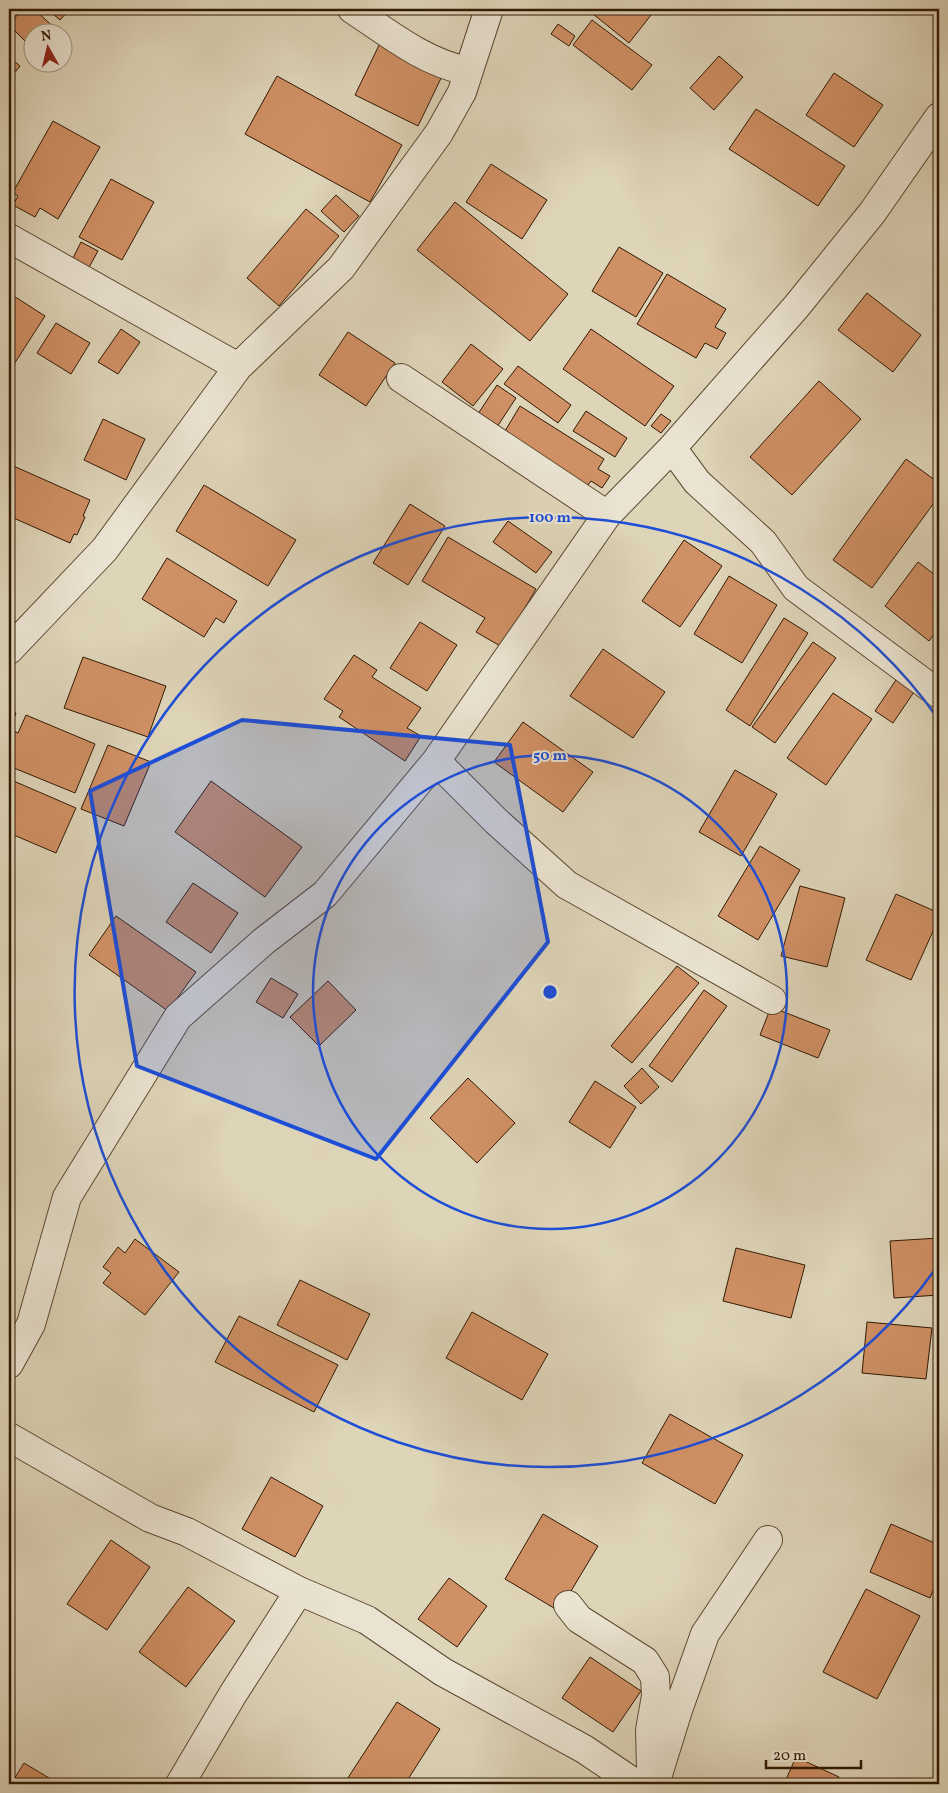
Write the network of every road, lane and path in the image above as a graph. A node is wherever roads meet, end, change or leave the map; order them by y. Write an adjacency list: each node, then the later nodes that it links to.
1 (352, 9): 3 (street)
2 (489, 9): 3 (street)
3 (468, 71): 6 (street)
4 (939, 117): 8 (street)
5 (9, 238): 6 (street)
6 (238, 367): 10 (street)
7 (401, 378): 9 (street)
8 (672, 448): 9 (street); 11 (street)
9 (607, 515): 12 (street)
10 (9, 650)
11 (939, 694)
12 (436, 761): 13 (street); 14 (street)
13 (772, 1000)
14 (9, 1364)
15 (9, 1437): 17 (street)
16 (768, 1540): 21 (street)
17 (299, 1591): 19 (street); 20 (street)
18 (568, 1605): 21 (street)
19 (180, 1784)
20 (636, 1784)
21 (653, 1784)

